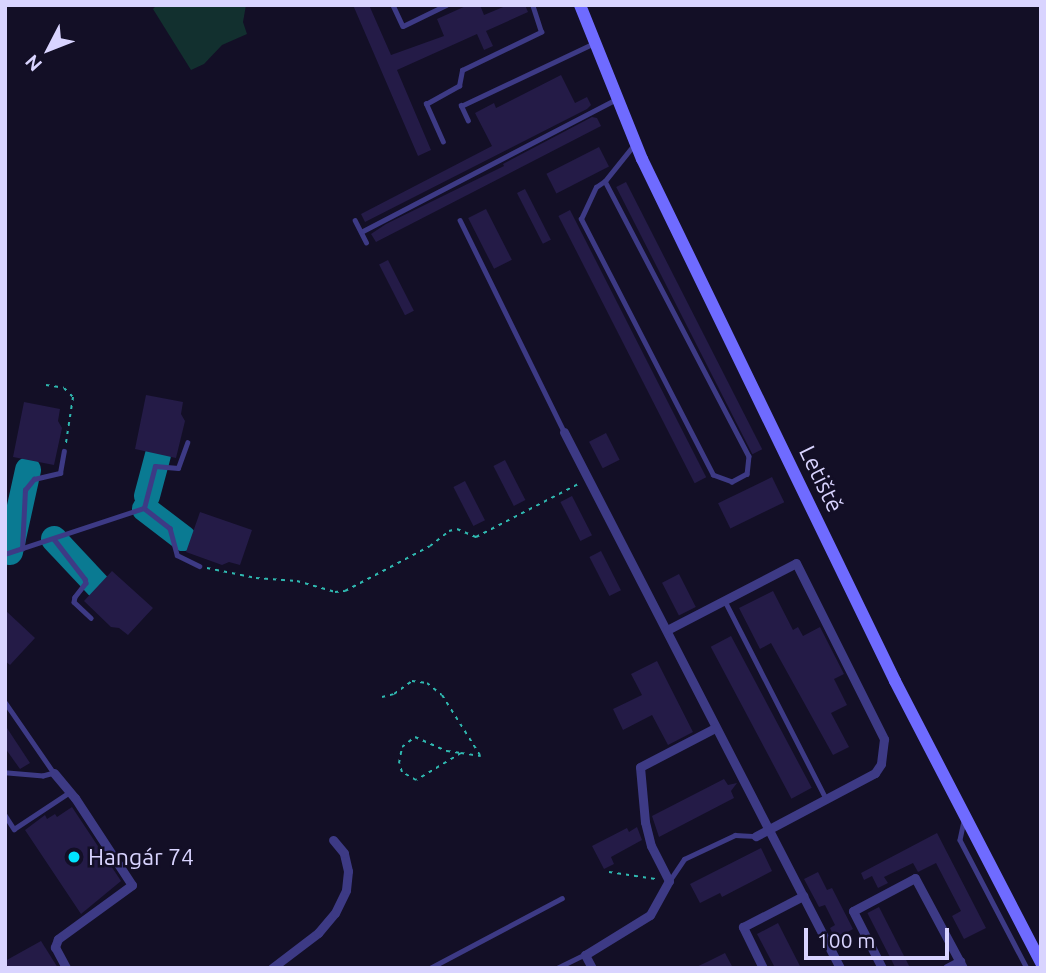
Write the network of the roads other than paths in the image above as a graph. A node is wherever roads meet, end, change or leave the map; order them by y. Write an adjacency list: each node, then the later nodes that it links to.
1 (393, 5): 2 (lane)
2 (446, 5)
3 (532, 5): 8 (lane)
4 (580, 5): 5 (street, Letiště)
5 (595, 42): 6 (street, Letiště); 7 (lane)
6 (618, 99): 9 (street, Letiště); 13 (lane)
7 (468, 121)
8 (443, 142)
9 (636, 143): 10 (lane); 33 (street, Letiště)
10 (605, 181): 10 (lane)
11 (355, 220): 13 (lane)
12 (460, 220): 15 (lane)
13 (361, 232): 14 (lane)
14 (366, 242)
15 (564, 432): 25 (street)
16 (187, 443): 18 (lane)
17 (64, 451): 20 (lane)
18 (144, 508): 19 (lane); 22 (lane)
19 (54, 539): 20 (lane); 24 (lane)
20 (22, 549): 21 (lane)
21 (5, 554)
22 (200, 566)
23 (724, 600): 25 (street); 31 (lane); 31 (street)
24 (91, 618)
25 (667, 629): 27 (street)
26 (5, 702): 29 (lane)
27 (715, 729): 34 (street); 37 (street)
28 (5, 772): 29 (lane)
29 (54, 773): 30 (street)
30 (71, 792): 32 (lane); 43 (street)
31 (827, 799): 34 (street)
32 (5, 815)
33 (965, 817): 41 (street, Letiště); 52 (lane)
34 (769, 830): 35 (street); 38 (street)
35 (756, 836): 37 (lane)
36 (333, 840): 44 (street)
37 (668, 877): 40 (street)
38 (803, 897): 48 (street); 49 (street)
39 (562, 898): 45 (lane)
40 (585, 955): 46 (lane); 47 (street)
41 (1041, 963)
42 (962, 964): 50 (street); 51 (street)
43 (66, 968)
44 (272, 968)
45 (430, 968)
46 (557, 968)
47 (592, 968)
48 (763, 968)
49 (840, 968)
50 (881, 968)
51 (947, 968)
52 (1027, 968)

